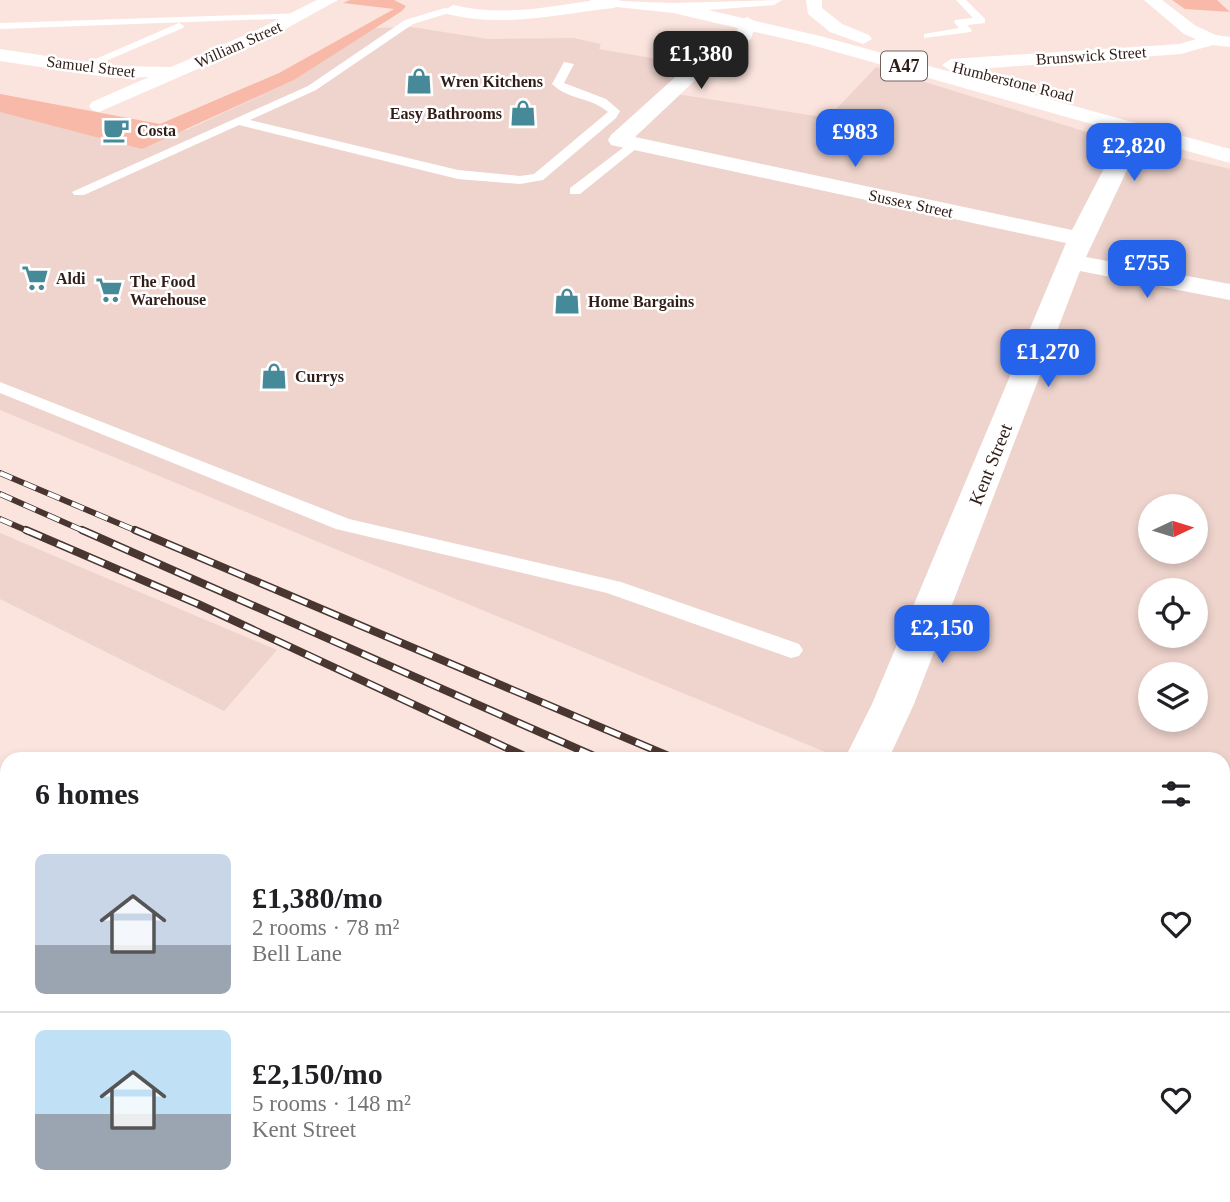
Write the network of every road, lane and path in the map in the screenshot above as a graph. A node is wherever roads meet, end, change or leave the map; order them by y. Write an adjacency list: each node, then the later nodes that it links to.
1 (330, 0): 11 (street, William Street)
2 (427, 0): 10 (street)
3 (548, 0): 10 (street)
4 (774, 0): 9 (street)
5 (814, 0): 19 (street, Humberstone Road / A47)
6 (961, 0): 15 (lane)
7 (1152, 0): 16 (street)
8 (606, 1): 9 (street); 10 (street)
9 (673, 8): 12 (street, Humberstone Road / A47)
10 (449, 10): 25 (lane)
11 (300, 15): 13 (lane); 14 (street, William Street)
12 (747, 22): 26 (street, Humberstone Road / A47); 27 (street)
13 (0, 26)
14 (265, 33): 20 (lane); 21 (street, William Street)
15 (928, 36)
16 (1221, 41): 19 (street, Brunswick Street)
17 (0, 55): 20 (street, Samuel Street)
18 (568, 64): 25 (lane)
19 (951, 65): 22 (street, Humberstone Road / A47)
20 (83, 67): 21 (street, Samuel Street)
21 (183, 68): 23 (street, William Street)
22 (994, 77): 24 (street, Humberstone Road / A47); 26 (street, A47)
23 (99, 106)
24 (1165, 119)
25 (238, 121): 30 (lane)
26 (1134, 132): 28 (street, Humberstone Road / A47); 31 (street, Kent Street)
27 (625, 142): 29 (lane); 31 (street, Sussex Street)
28 (1230, 156)
29 (575, 191)
30 (79, 192)
31 (1076, 251): 32 (street, Sussex Street); 35 (street, Kent Street)
32 (1230, 292)
33 (0, 387): 34 (lane)
34 (791, 650)
35 (870, 752)

